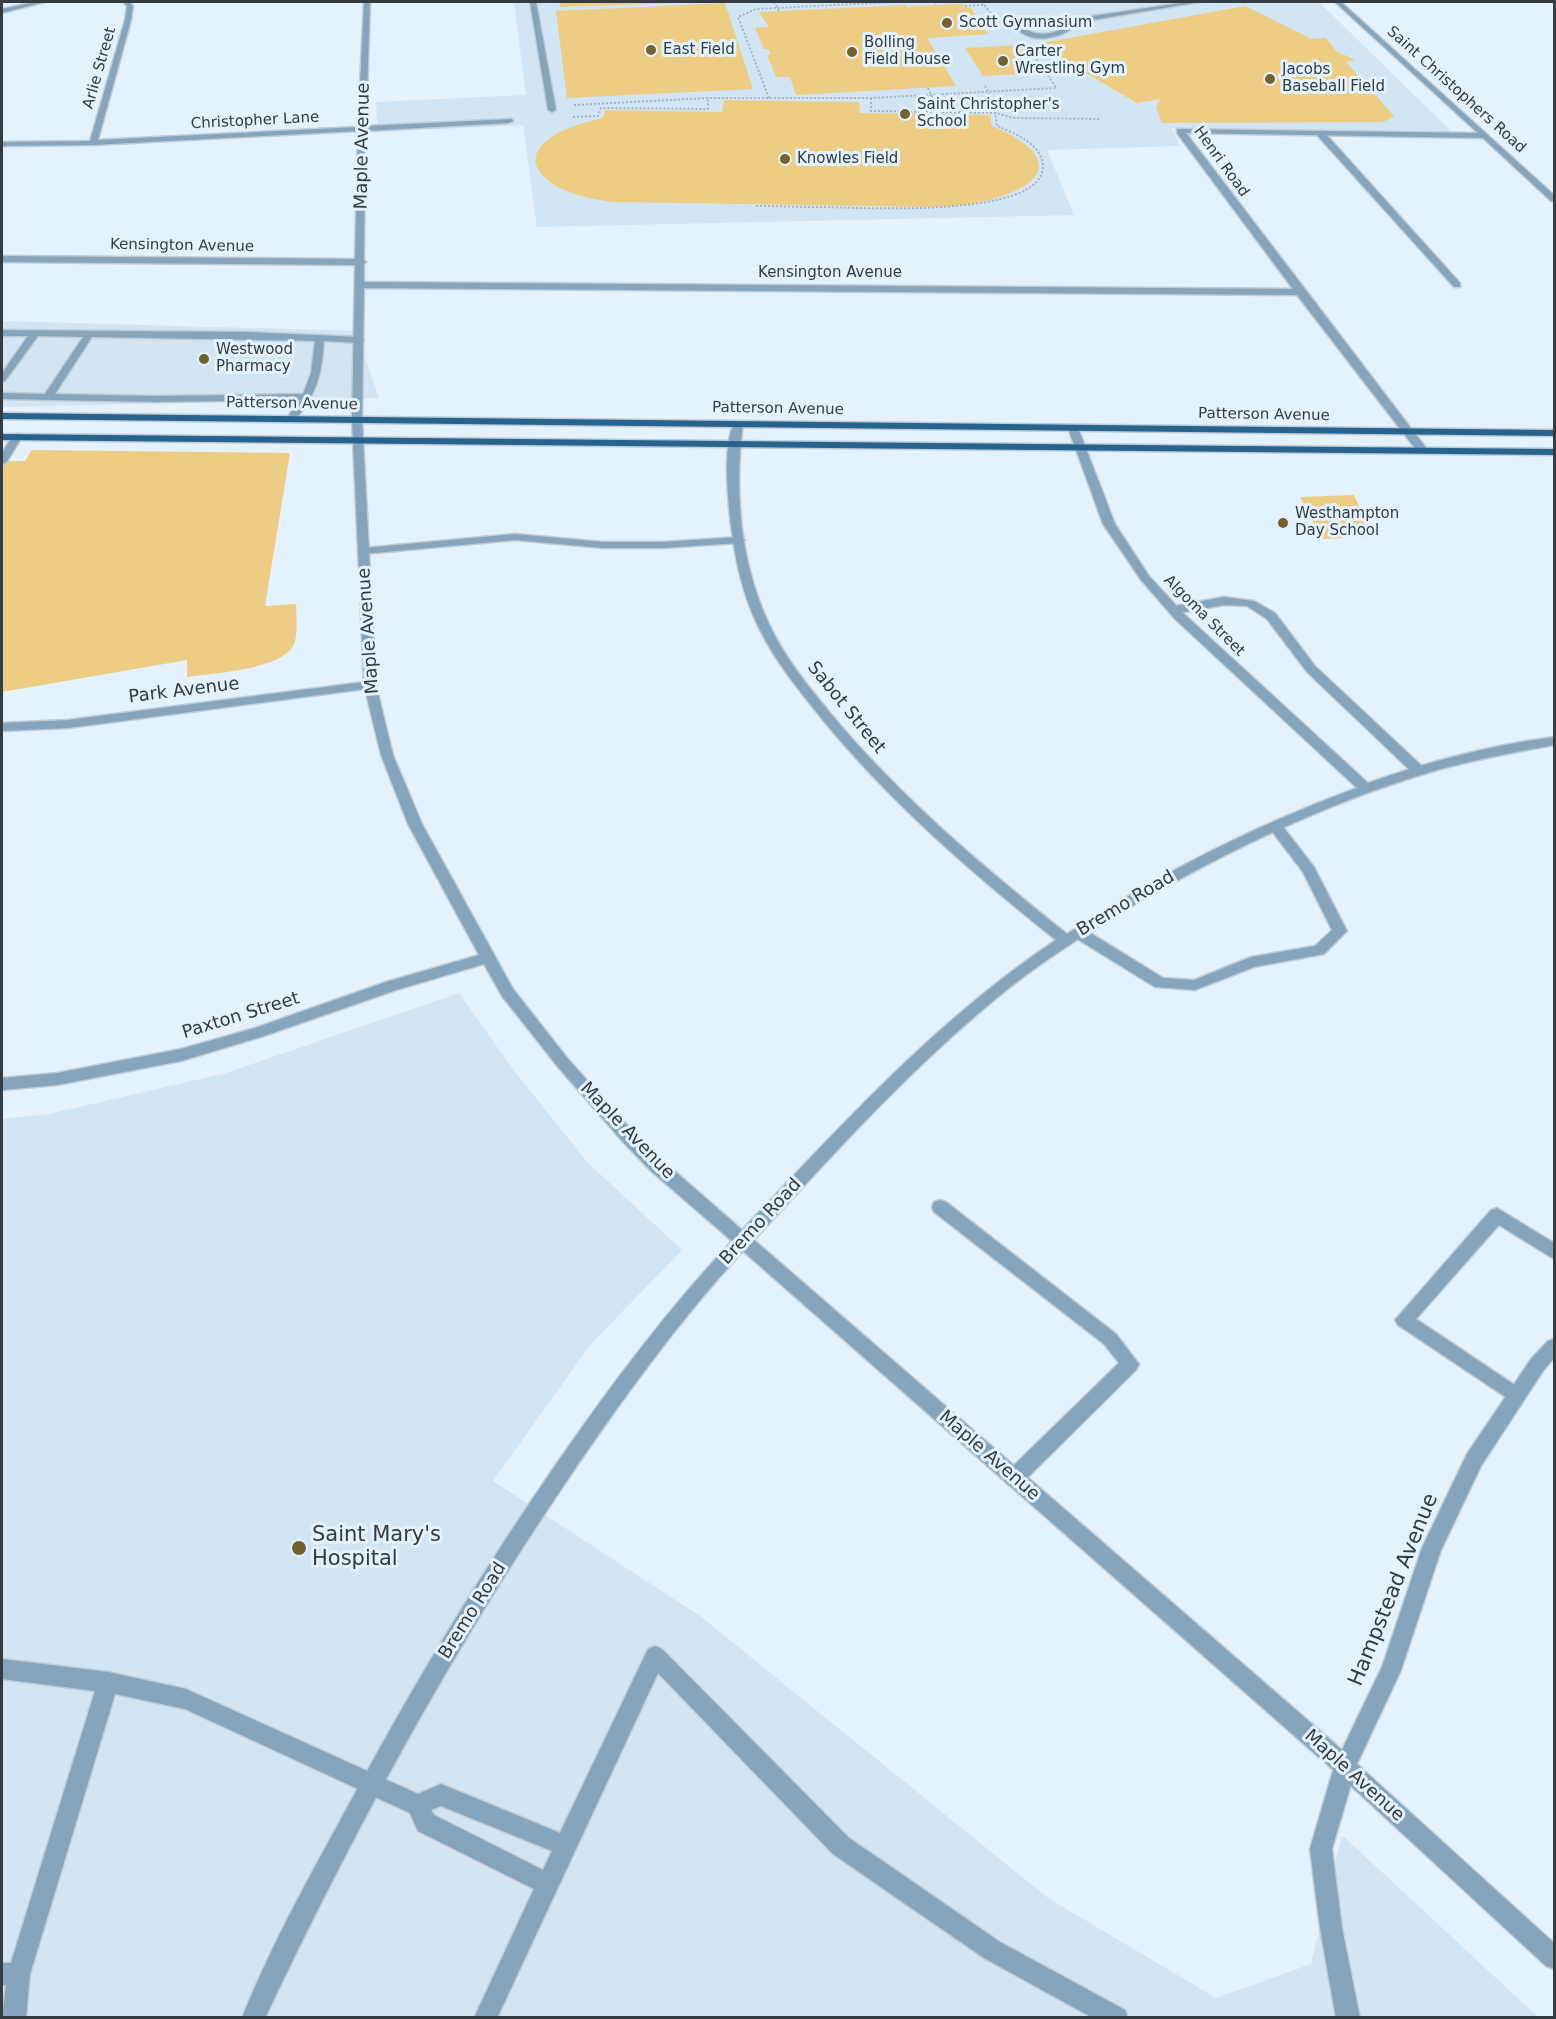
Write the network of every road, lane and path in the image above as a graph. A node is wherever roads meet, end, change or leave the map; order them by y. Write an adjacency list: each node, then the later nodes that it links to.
1 (42, 2): 16 (street)
2 (126, 2): 35 (street, Arlie Street)
3 (367, 2): 32 (street, Maple Avenue)
4 (533, 2): 26 (street)
5 (774, 2): 15 (path)
6 (885, 2): 7 (path); 13 (path); 15 (path)
7 (894, 2)
8 (935, 2): 11 (path)
9 (1197, 2): 17 (street)
10 (1338, 2): 34 (street, Saint Christophers Road)
11 (937, 5)
12 (984, 5): 14 (path)
13 (887, 6)
14 (964, 6)
15 (778, 9): 24 (path)
16 (2, 11)
17 (1079, 20): 17 (street)
18 (984, 84): 21 (path)
19 (928, 88): 22 (path)
20 (1056, 88): 21 (path)
21 (989, 91): 22 (path); 28 (path)
22 (932, 95): 25 (path); 27 (path)
23 (708, 98): 24 (path); 26 (path); 29 (path)
24 (769, 98): 25 (path)
25 (871, 98): 27 (path)
26 (552, 110)
27 (939, 112): 28 (path)
28 (996, 113): 30 (path); 38 (path)
29 (563, 118)
30 (1100, 119)
31 (509, 121): 32 (street, Christopher Lane)
32 (362, 129): 35 (street, Christopher Lane); 40 (street, Maple Avenue)
33 (1320, 133): 34 (street, Henri Road); 42 (street); 43 (street, Henri Road)
34 (1486, 136): 37 (street, Saint Christophers Road)
35 (93, 143): 36 (street, Christopher Lane)
36 (2, 144)
37 (1554, 199)
38 (756, 206)
39 (2, 259): 40 (street, Kensington Avenue)
40 (362, 262): 41 (street, Maple Avenue)
41 (360, 285): 43 (street, Kensington Avenue); 48 (street, Maple Avenue)
42 (1457, 285)
43 (1300, 292): 58 (street, Henri Road)
44 (2, 333): 45 (street)
45 (34, 333): 46 (street); 49 (street)
46 (90, 333): 47 (street); 51 (street)
47 (320, 338): 48 (street); 52 (street)
48 (359, 340): 55 (street, Maple Avenue)
49 (2, 379)
50 (2, 396): 51 (street)
51 (48, 397): 52 (street)
52 (308, 397): 54 (street)
53 (2, 416): 54 (main road, Patterson Avenue)
54 (291, 418): 55 (main road, Patterson Avenue)
55 (357, 419): 56 (main road, Patterson Avenue); 62 (street, Maple Avenue)
56 (738, 424): 57 (main road, Patterson Avenue); 63 (street, Sabot Street)
57 (1073, 428): 58 (main road, Patterson Avenue); 64 (street, Algoma Street)
58 (1406, 432): 59 (main road, Patterson Avenue); 65 (street, Henri Road)
59 (1554, 433)
60 (2, 436): 61 (main road, Patterson Avenue)
61 (17, 437): 62 (main road, Patterson Avenue); 67 (street)
62 (358, 440): 63 (main road, Patterson Avenue); 69 (street, Maple Avenue)
63 (734, 443): 64 (main road, Patterson Avenue); 68 (street, Sabot Street)
64 (1078, 446): 65 (main road, Patterson Avenue); 70 (street, Algoma Street)
65 (1422, 450): 66 (main road, Patterson Avenue)
66 (1554, 452)
67 (2, 461)
68 (739, 540): 69 (street); 78 (street, Sabot Street)
69 (364, 551): 71 (street, Maple Avenue)
70 (1174, 610): 74 (street); 75 (street, Algoma Street)
71 (370, 685): 72 (street, Park Avenue); 79 (street, Maple Avenue)
72 (2, 728)
73 (1554, 741): 74 (street, Bremo Road)
74 (1419, 771): 75 (street, Bremo Road)
75 (1366, 789): 76 (street, Bremo Road)
76 (1275, 826): 77 (street, Bremo Road); 77 (street)
77 (1079, 933): 78 (street, Bremo Road)
78 (1065, 940): 82 (street, Bremo Road)
79 (486, 958): 80 (street, Paxton Street); 82 (street, Maple Avenue)
80 (2, 1084)
81 (940, 1207): 86 (street)
82 (742, 1240): 86 (street, Maple Avenue); 90 (street, Bremo Road)
83 (1554, 1252): 85 (street)
84 (1554, 1346): 85 (street, Hampstead Avenue)
85 (1516, 1396): 89 (street, Hampstead Avenue)
86 (1014, 1478): 89 (street, Maple Avenue)
87 (2, 1669): 88 (street)
88 (108, 1682): 90 (street); 95 (street)
89 (1345, 1767): 94 (street, Maple Avenue); 100 (street, Hampstead Avenue)
90 (372, 1784): 91 (street); 97 (street, Bremo Road)
91 (418, 1805): 92 (street); 93 (street)
92 (565, 1846): 93 (street); 99 (street)
93 (547, 1884): 98 (street)
94 (1554, 1958)
95 (10, 1974): 96 (street)
96 (14, 2018)
97 (253, 2018)
98 (485, 2018)
99 (1117, 2018)
100 (1348, 2018)

